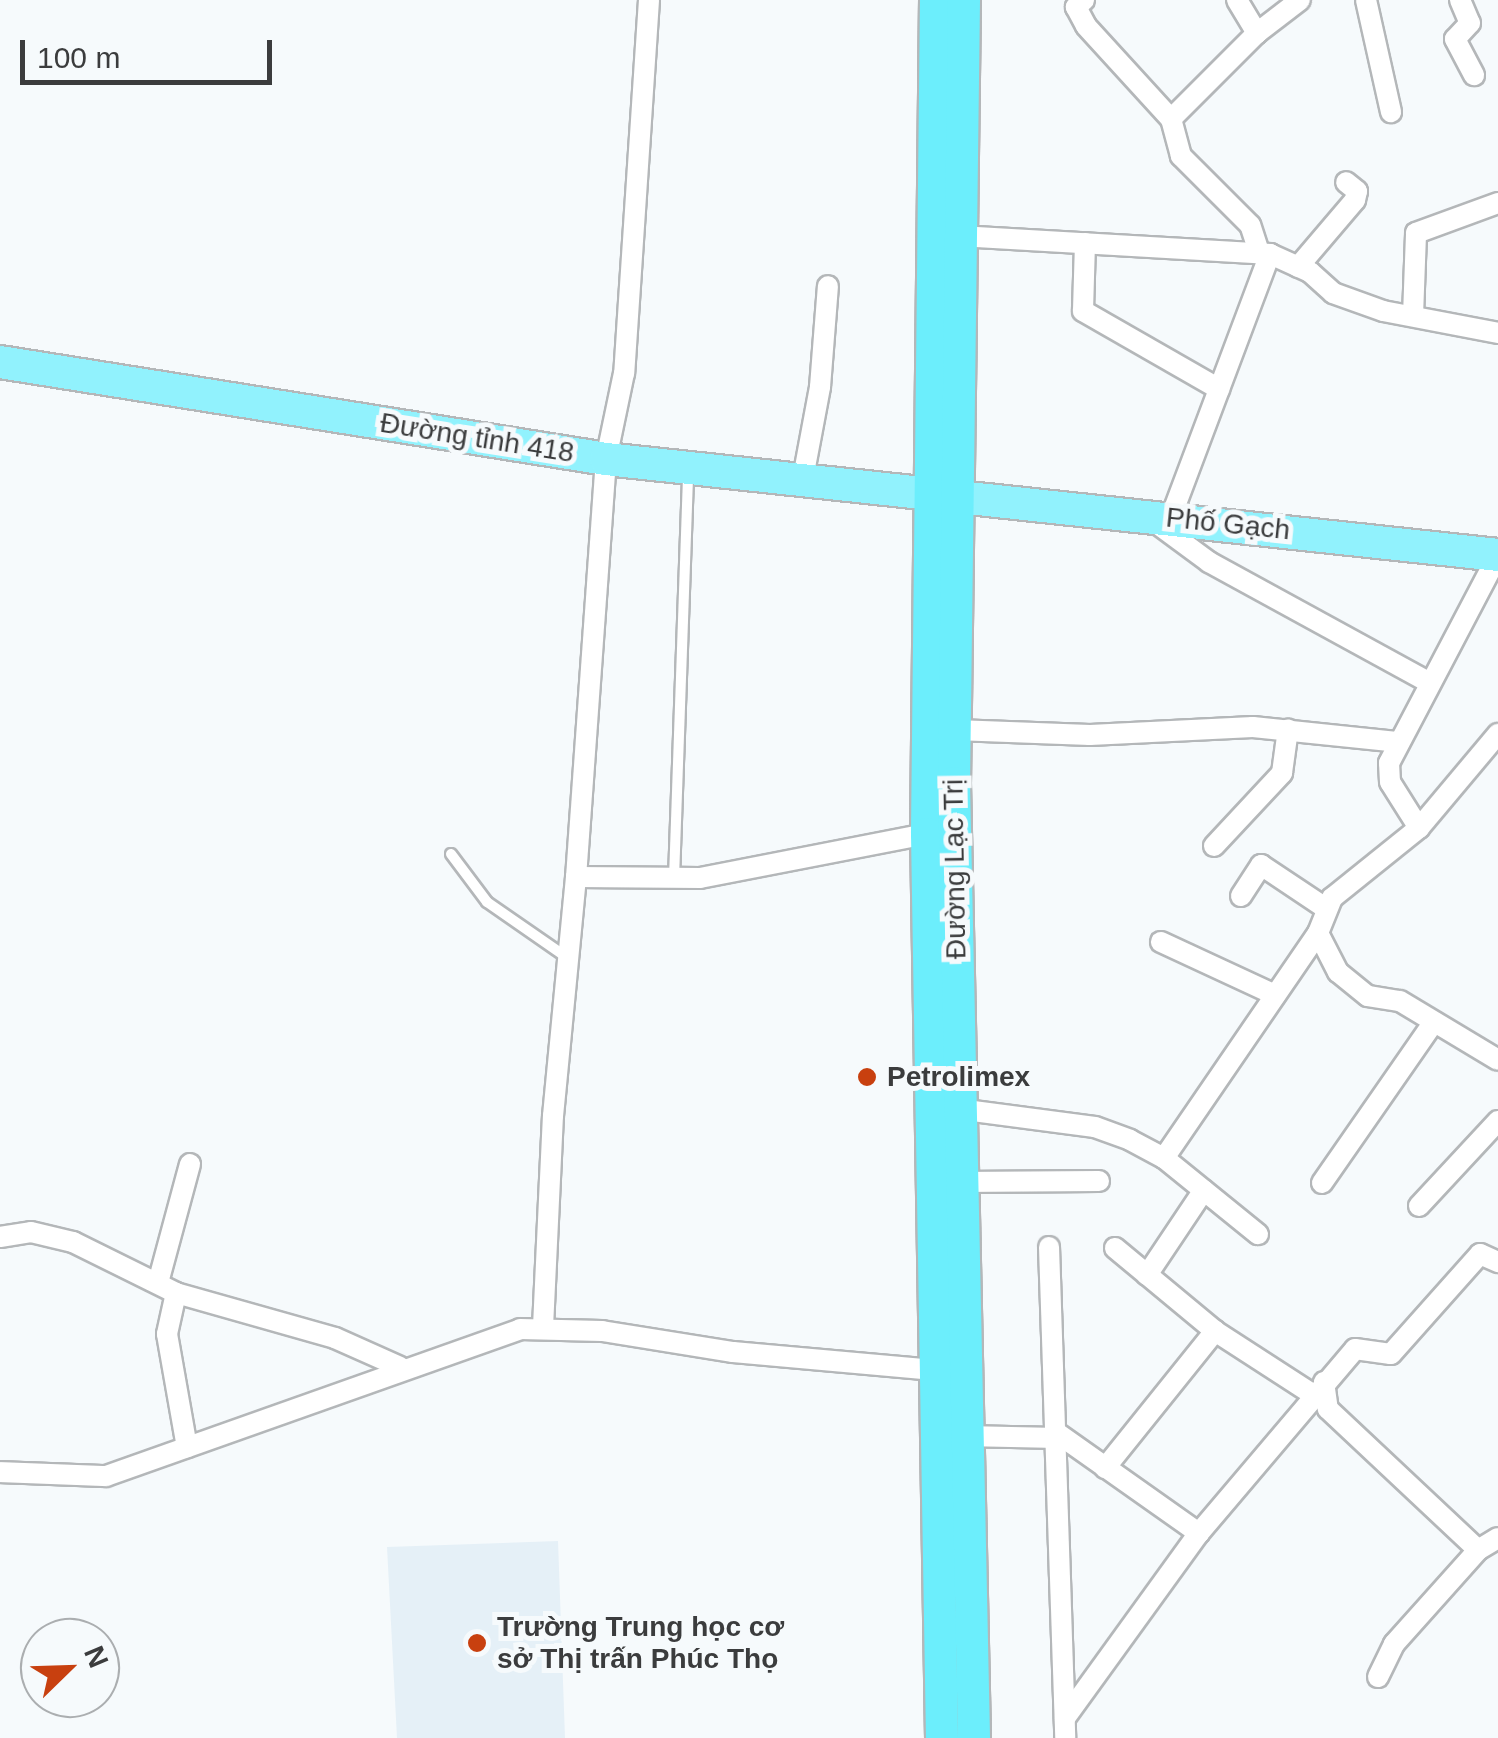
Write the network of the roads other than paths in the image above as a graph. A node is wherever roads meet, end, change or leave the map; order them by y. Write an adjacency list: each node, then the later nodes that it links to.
1 (650, 0): 24 (street)
2 (936, 0): 27 (highway, Đường Lạc Trị)
3 (964, 0): 15 (highway, Đường Lạc Trị)
4 (1237, 0): 9 (street)
5 (1300, 0): 9 (street)
6 (1366, 0): 11 (street)
7 (1460, 0): 10 (street)
8 (1076, 2): 12 (street)
9 (1256, 33): 12 (street)
10 (1474, 75)
11 (1391, 112)
12 (1171, 119): 17 (street)
13 (1346, 182): 18 (street)
14 (1498, 203): 20 (street)
15 (959, 236): 16 (street); 27 (highway, Đường Lạc Trị)
16 (1085, 242): 17 (street); 23 (street)
17 (1264, 253): 18 (street); 23 (street)
18 (1298, 267): 20 (street)
19 (828, 286): 26 (street)
20 (1413, 316): 21 (street)
21 (1498, 333)
22 (0, 362): 24 (main road, Đường tỉnh 418)
23 (1219, 389): 28 (street)
24 (606, 459): 25 (main road, Đường tỉnh 418); 39 (street)
25 (688, 468): 26 (main road, Đường tỉnh 418); 40 (lane)
26 (803, 478): 27 (main road, Đường tỉnh 418)
27 (944, 496): 28 (main road, Phố Gạch); 32 (highway, Đường Lạc Trị); 36 (highway, Đường Lạc Trị)
28 (1158, 516): 29 (main road, Phố Gạch); 30 (street)
29 (1498, 555): 30 (street)
30 (1430, 684): 34 (street)
31 (1288, 729): 32 (street); 34 (street); 37 (street)
32 (955, 730): 49 (highway, Đường Lạc Trị)
33 (1498, 734): 35 (street)
34 (1398, 742): 35 (street)
35 (1419, 828): 42 (street)
36 (927, 834): 40 (street); 69 (highway, Đường Lạc Trị)
37 (1214, 846)
38 (450, 854): 45 (lane)
39 (576, 877): 40 (street); 45 (street)
40 (674, 878)
41 (1241, 896): 42 (street)
42 (1328, 909): 43 (street)
43 (1318, 932): 46 (street); 47 (street)
44 (1162, 942): 46 (street)
45 (566, 956): 66 (street)
46 (1274, 994): 51 (street)
47 (1434, 1022): 48 (street); 55 (street)
48 (1498, 1060)
49 (958, 1108): 51 (street); 54 (highway, Đường Lạc Trị)
50 (1498, 1120): 57 (street)
51 (1164, 1158): 56 (street)
52 (190, 1164): 64 (street)
53 (1099, 1181): 54 (street)
54 (959, 1182): 71 (highway, Đường Lạc Trị)
55 (1322, 1183)
56 (1204, 1190): 58 (street); 63 (street)
57 (1419, 1206)
58 (1258, 1234)
59 (0, 1237): 64 (street)
60 (1050, 1247): 72 (street)
61 (1115, 1248): 63 (street)
62 (1498, 1262): 70 (street)
63 (1148, 1275): 67 (street)
64 (158, 1279): 65 (street)
65 (176, 1292): 68 (street); 73 (street)
66 (543, 1327): 68 (street); 69 (street)
67 (1215, 1331): 70 (street); 74 (street)
68 (400, 1367): 73 (street)
69 (934, 1370): 81 (highway, Đường Lạc Trị)
70 (1319, 1389): 76 (street); 78 (street)
71 (964, 1436): 72 (street); 82 (highway, Đường Lạc Trị)
72 (1058, 1436): 74 (street); 80 (street)
73 (187, 1448): 75 (street)
74 (1105, 1468): 76 (street)
75 (0, 1472)
76 (1198, 1533): 80 (street)
77 (1498, 1538): 78 (street)
78 (1478, 1550): 79 (street)
79 (1378, 1677)
80 (1065, 1728)
81 (942, 1738)
82 (974, 1738)

